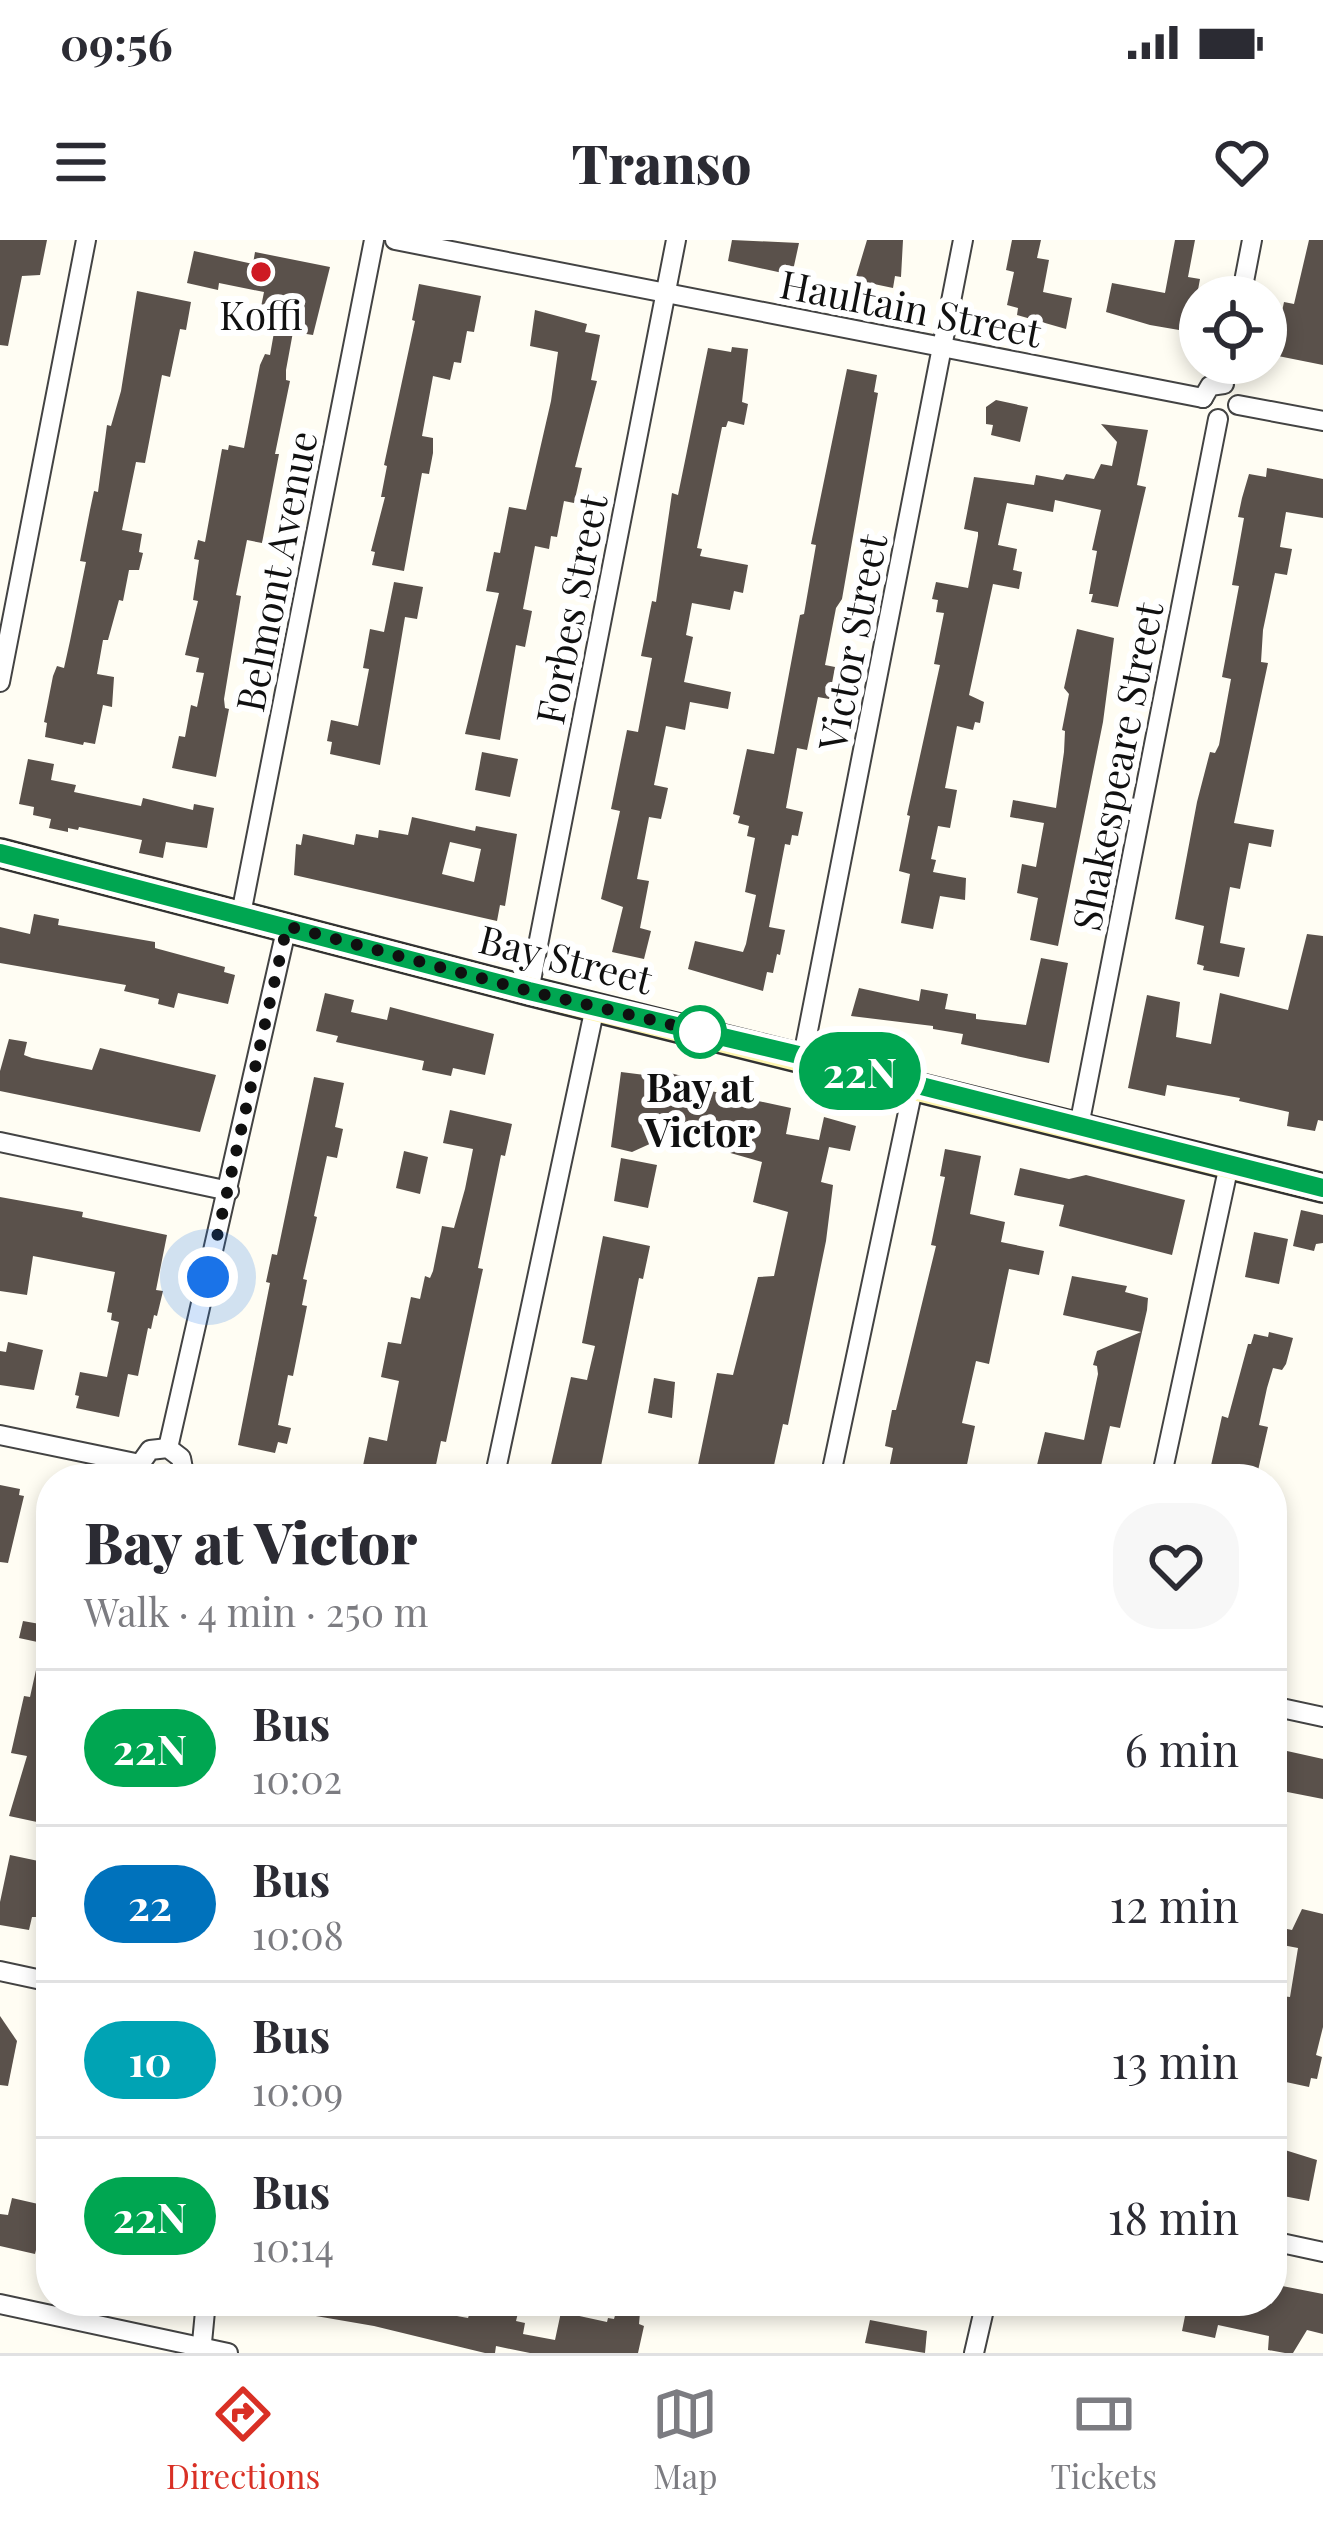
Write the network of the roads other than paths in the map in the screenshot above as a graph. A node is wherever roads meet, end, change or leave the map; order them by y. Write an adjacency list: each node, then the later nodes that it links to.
1 (86, 240): 15 (street)
2 (374, 240): 17 (street, Belmont Avenue)
3 (395, 240): 8 (street, Haultain Street)
4 (676, 240): 8 (street, Forbes Street)
5 (963, 240): 9 (street, Victor Street)
6 (1252, 240): 7 (street)
7 (1245, 276)
8 (666, 292): 9 (street, Haultain Street); 19 (street, Forbes Street)
9 (942, 347): 11 (street, Haultain Street); 21 (street, Victor Street)
10 (1224, 384): 11 (street); 12 (street)
11 (1202, 398): 13 (street)
12 (1238, 404): 13 (street); 14 (street)
13 (1218, 419): 23 (street, Shakespeare Street)
14 (1323, 421)
15 (0, 682)
16 (0, 854): 17 (main road, Bay Street)
17 (242, 914): 18 (main road, Bay Street)
18 (287, 926): 19 (main road, Bay Street); 27 (street)
19 (529, 991): 20 (main road, Bay Street)
20 (595, 1007): 21 (main road, Bay Street); 33 (street)
21 (803, 1056): 22 (main road, Bay Street)
22 (914, 1084): 23 (main road, Bay Street); 34 (street)
23 (1079, 1126): 25 (main road, Bay Street)
24 (0, 1142): 27 (street)
25 (1229, 1165): 26 (main road, Bay Street); 35 (street)
26 (1323, 1188)
27 (229, 1191): 29 (street)
28 (0, 1435): 30 (street)
29 (168, 1448): 31 (street); 32 (street)
30 (111, 1464)
31 (144, 1464)
32 (181, 1464)
33 (497, 1464)
34 (833, 1464)
35 (1164, 1464)
36 (1287, 1710): 37 (street)
37 (1323, 1718)
38 (0, 1971): 39 (street)
39 (36, 1979)
40 (1287, 2244): 41 (street)
41 (1323, 2252)
42 (0, 2304): 43 (street)
43 (36, 2312)
44 (53, 2316): 47 (street)
45 (205, 2316): 47 (street)
46 (983, 2316): 49 (street)
47 (202, 2350): 48 (street)
48 (228, 2353)
49 (974, 2353)

